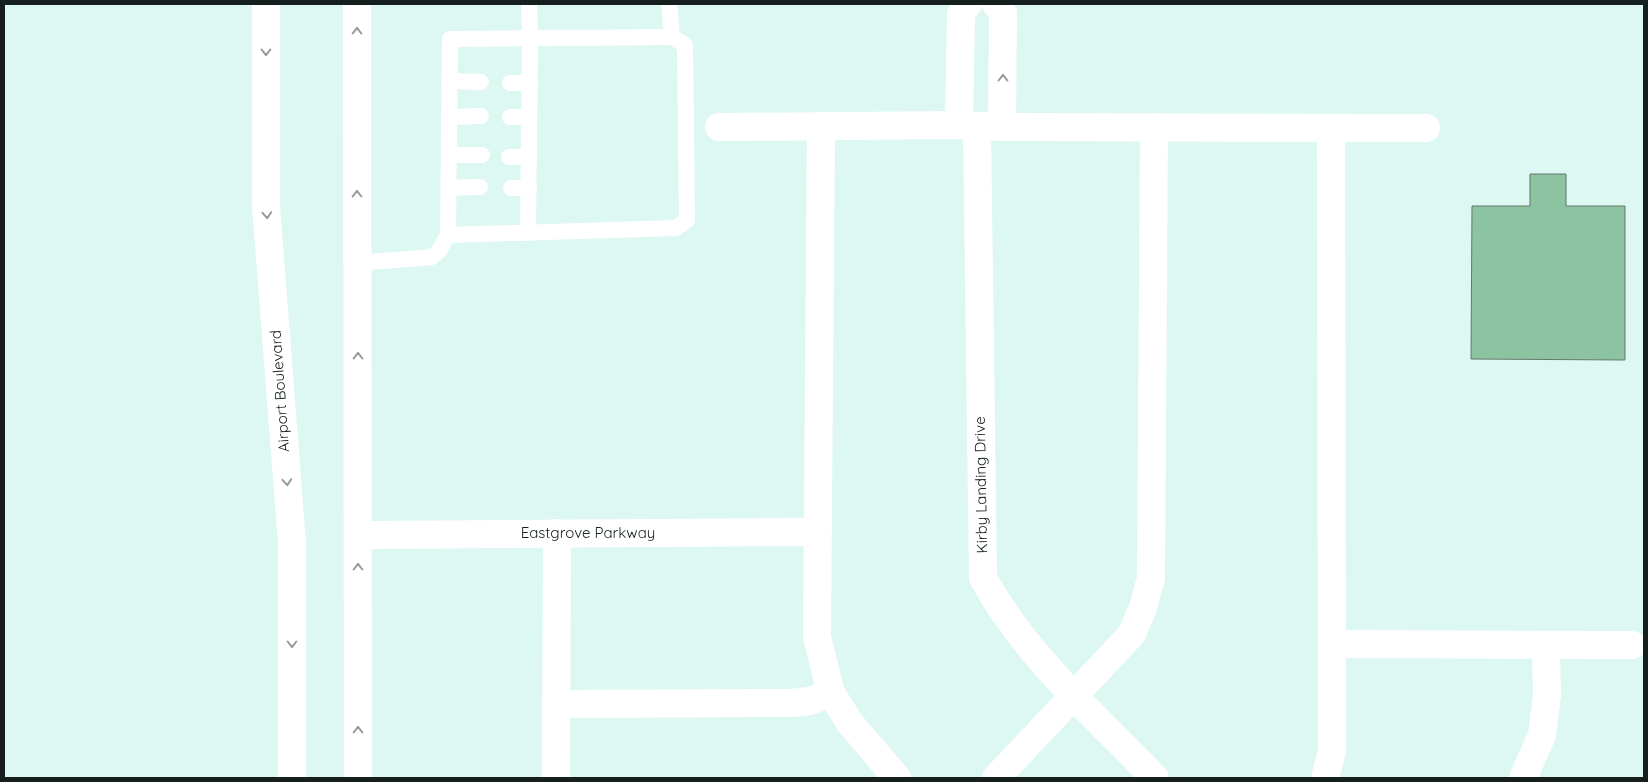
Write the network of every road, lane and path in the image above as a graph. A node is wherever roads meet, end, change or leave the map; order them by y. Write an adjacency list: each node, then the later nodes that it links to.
1 (266, 4): 43 (street, Airport Boulevard, one-way to 43)
2 (357, 4): 33 (street, one-way to 2)
3 (529, 4): 8 (lane)
4 (669, 4): 7 (lane)
5 (968, 4): 18 (street, Kirby Landing Drive)
6 (996, 4): 18 (street, Kirby Landing Drive, one-way to 6)
7 (672, 37): 8 (lane); 31 (lane)
8 (530, 38): 9 (lane); 12 (lane)
9 (449, 82): 10 (lane); 13 (lane)
10 (481, 82)
11 (510, 83): 12 (lane)
12 (530, 83): 16 (lane)
13 (449, 116): 14 (lane); 23 (lane)
14 (481, 116)
15 (510, 117): 16 (lane)
16 (530, 117): 26 (lane)
17 (821, 126): 18 (street); 19 (street); 34 (street)
18 (979, 126): 20 (street); 41 (street, Kirby Landing Drive)
19 (719, 127)
20 (1154, 127): 21 (street); 41 (street)
21 (1331, 128): 22 (street); 37 (street)
22 (1426, 128)
23 (449, 155): 24 (lane); 28 (lane)
24 (482, 155)
25 (509, 156): 26 (lane)
26 (529, 156): 30 (lane)
27 (480, 187): 28 (lane)
28 (449, 188): 32 (lane)
29 (511, 188): 30 (lane)
30 (529, 188): 31 (lane)
31 (528, 233): 32 (lane)
32 (448, 236): 33 (lane)
33 (357, 263): 36 (street, one-way to 33)
34 (817, 532): 35 (street, Eastgrove Parkway); 40 (street)
35 (557, 533): 36 (street, Eastgrove Parkway); 42 (street)
36 (358, 535): 44 (street, one-way to 36)
37 (1332, 644): 39 (street); 49 (street)
38 (1632, 645): 39 (street)
39 (1546, 646): 50 (street)
40 (830, 693): 42 (street); 46 (street)
41 (1074, 695): 47 (street); 48 (street, Kirby Landing Drive)
42 (556, 704): 45 (street)
43 (292, 778)
44 (358, 778)
45 (556, 778)
46 (897, 778)
47 (996, 778)
48 (1155, 778)
49 (1325, 778)
50 (1522, 778)

